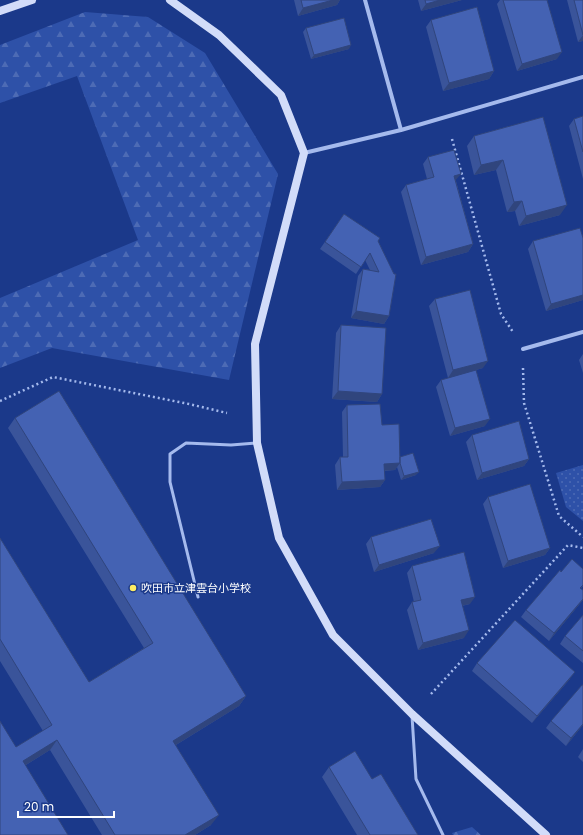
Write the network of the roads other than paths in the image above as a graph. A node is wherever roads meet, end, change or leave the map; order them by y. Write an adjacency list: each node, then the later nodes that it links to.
1 (32, 0): 4 (street)
2 (170, 0): 7 (street)
3 (365, 0): 6 (street)
4 (0, 11)
5 (583, 77): 6 (street)
6 (401, 130): 7 (street)
7 (304, 153): 10 (street)
8 (583, 332): 9 (street)
9 (523, 349)
10 (257, 443): 11 (lane); 12 (street)
11 (198, 597)
12 (412, 714): 13 (lane); 14 (street)
13 (443, 835)
14 (546, 835)

